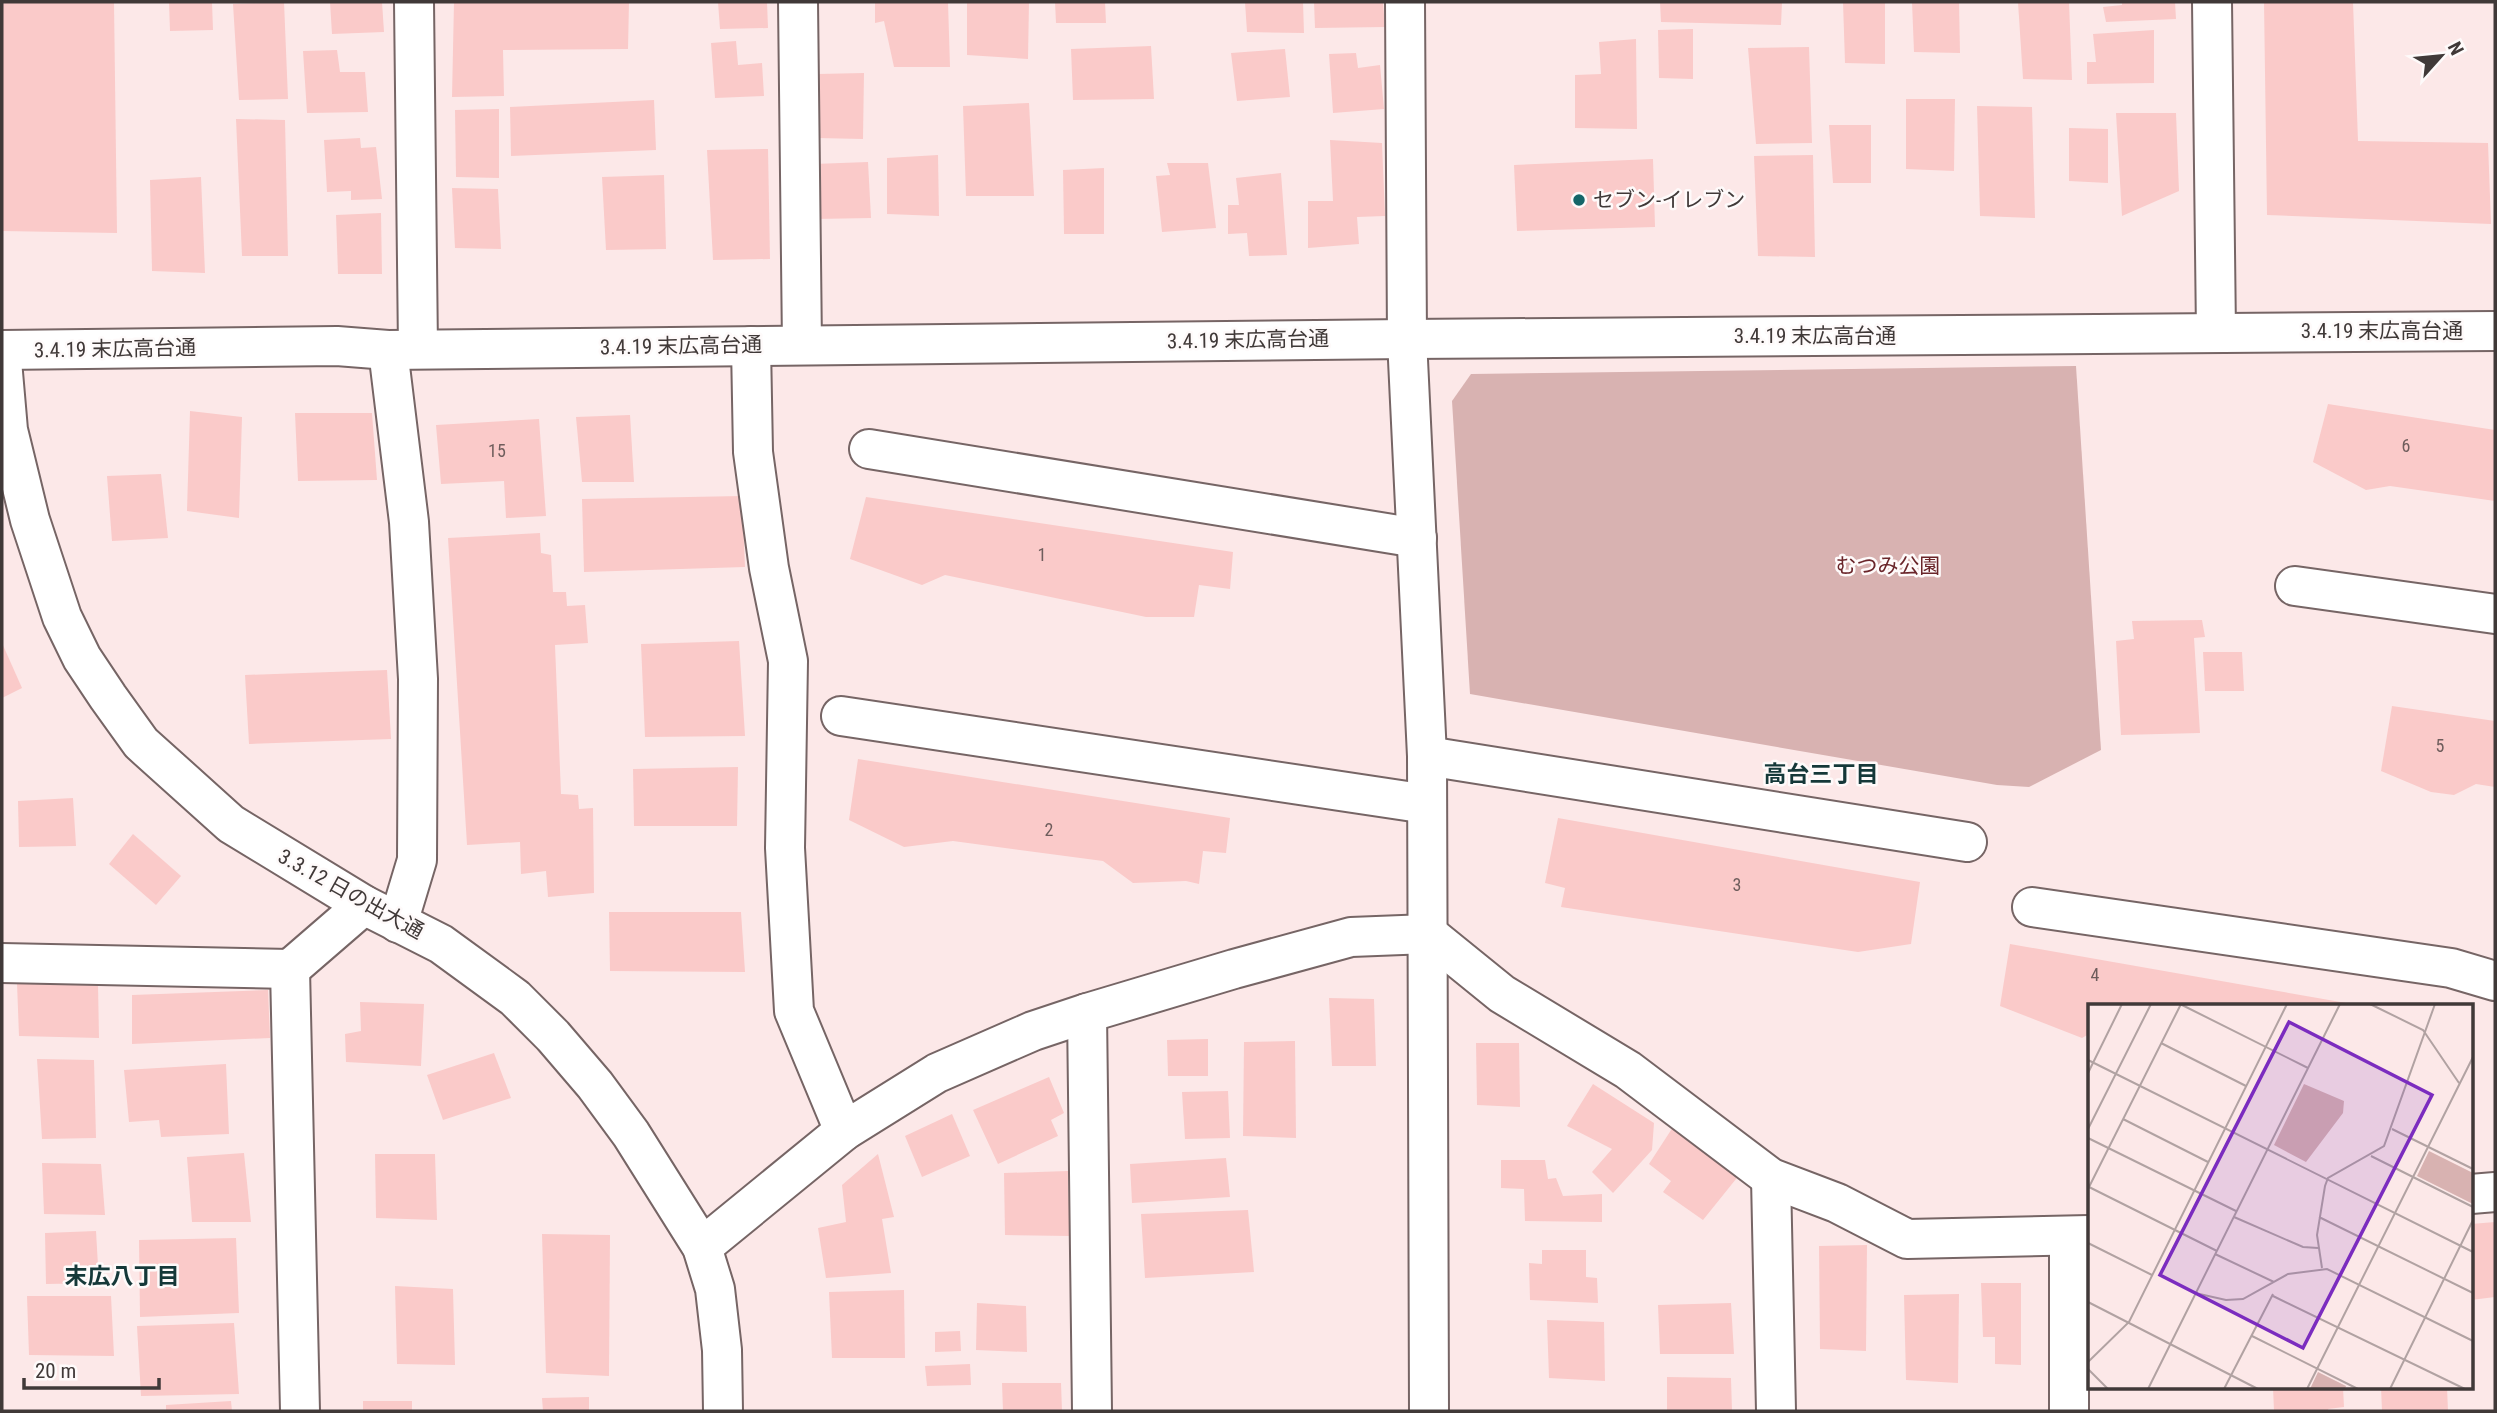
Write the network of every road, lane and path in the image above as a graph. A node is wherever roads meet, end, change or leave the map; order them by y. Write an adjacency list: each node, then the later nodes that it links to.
1 (414, 2): 11 (street)
2 (799, 2): 8 (street)
3 (1405, 2): 7 (street)
4 (2212, 2): 6 (street)
5 (2495, 331): 6 (street, 3.4.19 末広高台通)
6 (2216, 333): 7 (street, 3.4.19 末広高台通)
7 (1407, 338): 8 (street, 3.4.19 末広高台通); 14 (street)
8 (802, 345): 9 (street, 3.4.19 末広高台通)
9 (751, 346): 11 (street, 3.4.19 末広高台通); 29 (street)
10 (2, 350): 11 (street, 3.4.19 末広高台通)
11 (403, 350): 23 (street)
12 (2, 361): 21 (street, 3.3.12 日の出大通)
13 (869, 449): 14 (street)
14 (1417, 538): 18 (street)
15 (2295, 586): 16 (street)
16 (2495, 614)
17 (841, 716): 19 (street)
18 (1427, 756): 19 (street); 20 (street)
19 (1427, 804): 24 (street)
20 (1967, 842)
21 (364, 905): 23 (street, 3.3.12 日の出大通); 26 (street)
22 (2032, 907): 27 (street)
23 (398, 923): 34 (street, 3.3.12 日の出大通)
24 (1428, 934): 28 (street); 30 (street); 38 (street)
25 (2, 963): 26 (street)
26 (290, 969): 35 (street)
27 (2495, 981)
28 (1087, 1013): 29 (street); 37 (street)
29 (844, 1131): 34 (street)
30 (1771, 1178): 33 (street); 39 (street)
31 (2495, 1192): 32 (street)
32 (2472, 1194)
33 (2079, 1236): 40 (street)
34 (702, 1247): 36 (street, 3.3.12 日の出大通)
35 (300, 1411)
36 (723, 1411)
37 (1092, 1411)
38 (1429, 1411)
39 (1776, 1411)
40 (2069, 1411)

